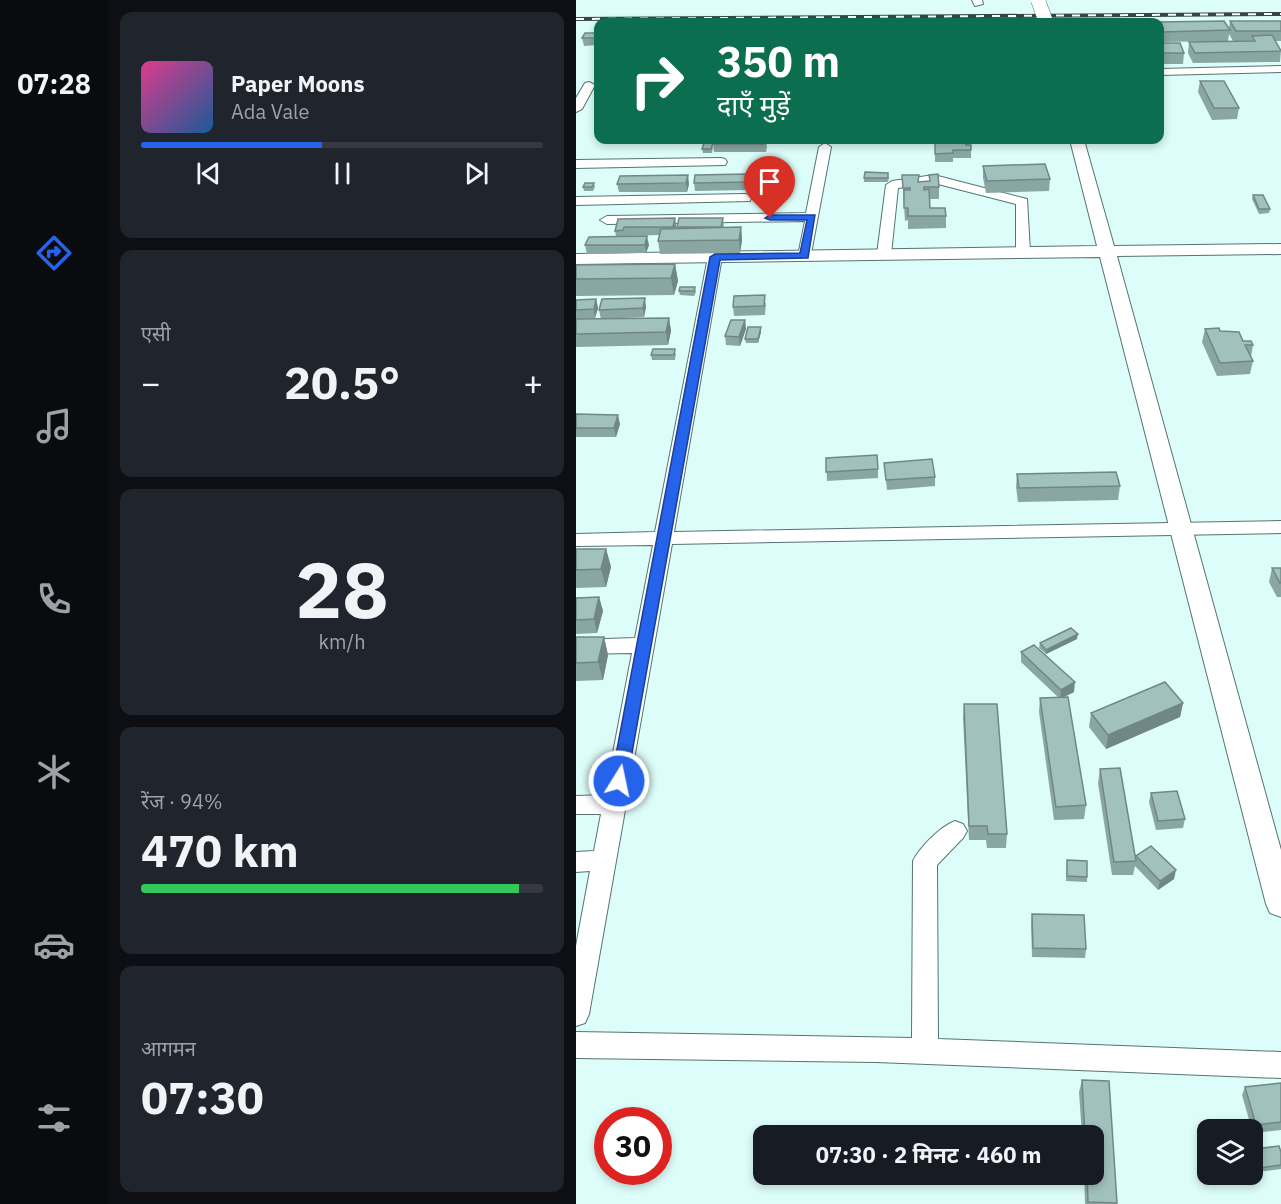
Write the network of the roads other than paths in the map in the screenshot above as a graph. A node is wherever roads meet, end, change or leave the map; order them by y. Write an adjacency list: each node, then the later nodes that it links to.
1 (1038, 0): 2 (street, bridge)
2 (1045, 18)
3 (1281, 69): 4 (street)
4 (1164, 72)
5 (594, 85): 6 (street); 7 (street)
6 (576, 86)
7 (576, 109)
8 (1078, 144): 19 (street)
9 (825, 147): 15 (street)
10 (721, 162): 11 (street)
11 (576, 164)
12 (746, 198): 13 (street)
13 (672, 199): 14 (street); 16 (street)
14 (576, 201)
15 (812, 217): 16 (street); 22 (street)
16 (665, 219): 17 (street)
17 (608, 220)
18 (1281, 249): 19 (street)
19 (1106, 251): 20 (street); 26 (street)
20 (1023, 252): 21 (street); 21 (street)
21 (884, 254): 22 (street)
22 (805, 256): 23 (street)
23 (715, 257): 24 (street); 27 (street)
24 (576, 259)
25 (1281, 527): 26 (street)
26 (1181, 530): 27 (street); 36 (street)
27 (663, 539): 28 (street); 29 (street)
28 (576, 540)
29 (644, 645): 30 (street); 31 (street)
30 (576, 647)
31 (615, 804): 32 (street); 34 (street)
32 (576, 805)
33 (955, 831): 40 (street)
34 (604, 861): 35 (street); 37 (street)
35 (576, 862)
36 (1281, 904)
37 (585, 920): 38 (street)
38 (576, 1014)
39 (576, 1046): 40 (street)
40 (925, 1051): 41 (street)
41 (1281, 1065)

